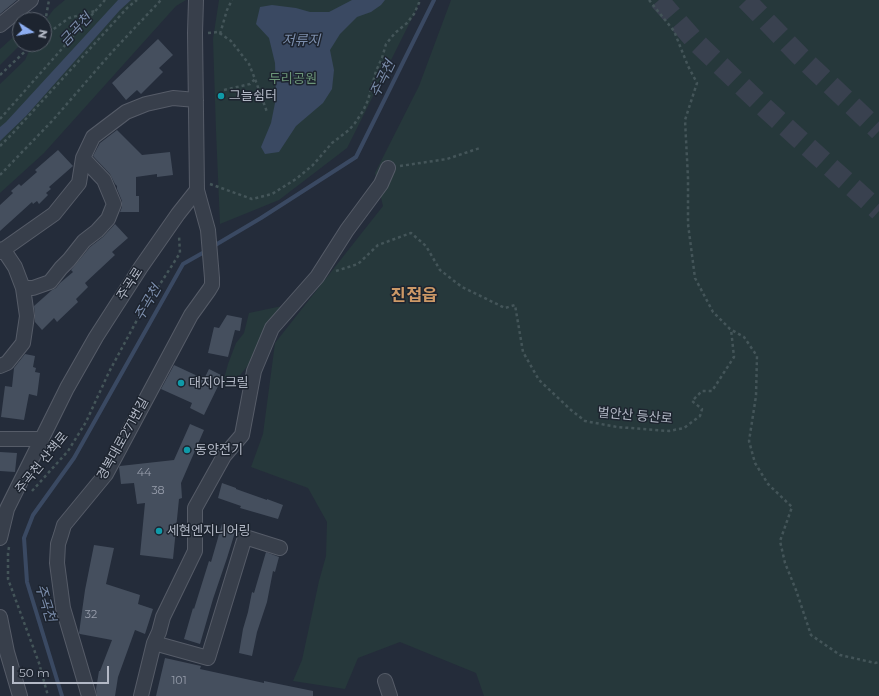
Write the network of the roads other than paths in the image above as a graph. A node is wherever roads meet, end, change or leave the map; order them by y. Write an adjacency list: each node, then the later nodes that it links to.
1 (31, 0): 3 (street)
2 (196, 0): 4 (street)
3 (0, 25)
4 (196, 100): 5 (street); 7 (street)
5 (83, 158): 8 (street); 9 (street)
6 (388, 168): 17 (street)
7 (197, 185): 12 (street, 주곡로); 21 (street, 경복대로271번길)
8 (2, 250): 9 (street)
9 (23, 288): 10 (street)
10 (0, 366)
11 (0, 439): 12 (street)
12 (42, 439): 13 (street, 주곡로)
13 (4, 509): 14 (street, 주곡로)
14 (5, 542)
15 (280, 548): 17 (street)
16 (0, 617): 18 (street)
17 (154, 643): 22 (street)
18 (3, 652): 20 (street)
19 (385, 681): 23 (street)
20 (20, 696)
21 (89, 696)
22 (141, 696)
23 (390, 696)

